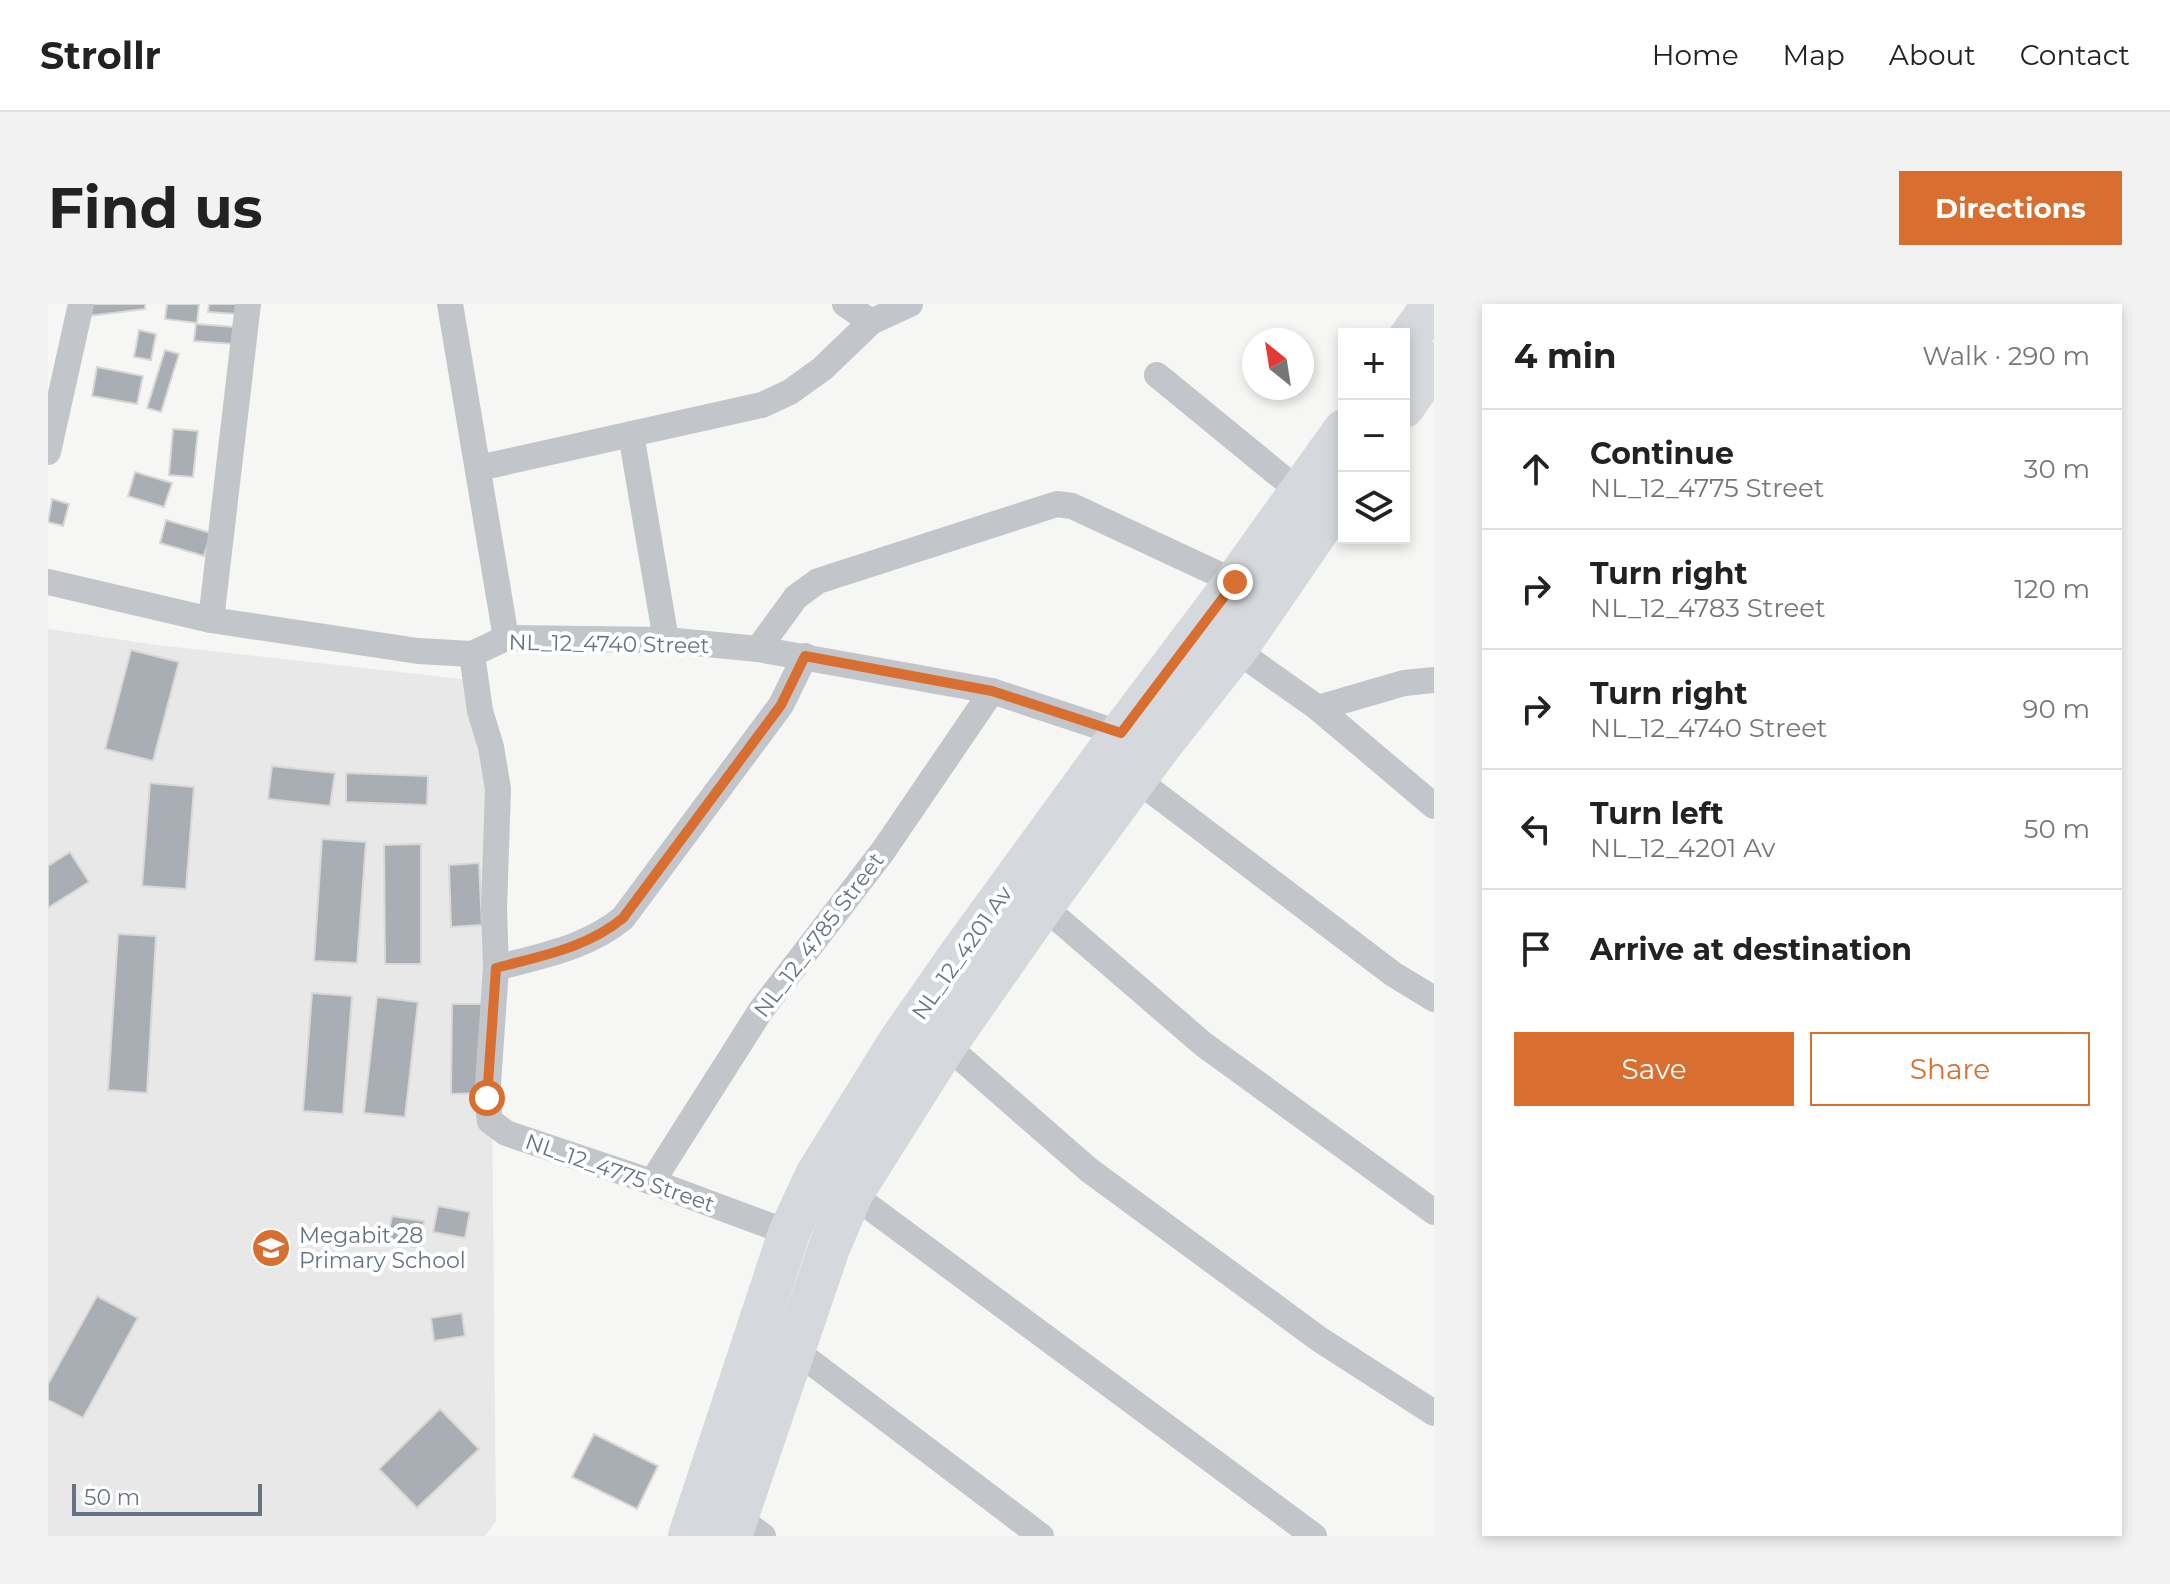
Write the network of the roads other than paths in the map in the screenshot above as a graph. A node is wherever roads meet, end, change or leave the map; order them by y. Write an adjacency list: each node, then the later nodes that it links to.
1 (81, 304): 14 (street)
2 (248, 304): 20 (street)
3 (450, 304): 15 (street)
4 (845, 304): 7 (street)
5 (910, 304): 7 (street)
6 (1433, 304): 8 (main road)
7 (871, 322): 12 (street)
8 (1410, 337)
9 (1434, 363): 11 (main road)
10 (1157, 375): 16 (street)
11 (1409, 400)
12 (631, 434): 15 (street); 22 (street)
13 (1338, 438): 16 (main road, NL_12_4201 Av)
14 (48, 452)
15 (479, 468): 21 (street)
16 (1300, 492): 19 (main road, NL_12_4201 Av)
17 (1338, 502): 24 (main road, NL_12_4201 Av)
18 (48, 582): 20 (street, NL_12_4740 Street)
19 (1235, 582): 23 (street); 30 (main road, NL_12_4201 Av)
20 (211, 620): 25 (street, NL_12_4740 Street)
21 (506, 638): 22 (street, NL_12_4740 Street); 25 (street, NL_12_4740 Street)
22 (666, 640): 23 (street, NL_12_4740 Street)
23 (758, 649): 26 (street, NL_12_4740 Street)
24 (1236, 650): 29 (street); 30 (main road, NL_12_4201 Av)
25 (472, 654): 33 (street, NL_12_4775 Street)
26 (805, 656): 28 (street, NL_12_4740 Street); 33 (street)
27 (1434, 680): 29 (street)
28 (992, 691): 30 (street, NL_12_4740 Street); 36 (street, NL_12_4785 Street)
29 (1318, 708): 31 (street)
30 (1139, 754): 32 (main road, NL_12_4201 Av); 34 (street, NL_12_4740 Street); 39 (main road, NL_12_4201 Av)
31 (1434, 806)
32 (1043, 906): 35 (main road, NL_12_4201 Av); 38 (street)
33 (496, 968): 36 (street, NL_12_4775 Street)
34 (1434, 999)
35 (946, 1045): 37 (main road, NL_12_4201 Av); 41 (street)
36 (652, 1182): 39 (street, NL_12_4775 Street)
37 (852, 1194): 40 (main road, NL_12_4201 Av); 45 (street)
38 (1434, 1212)
39 (789, 1233): 43 (main road, NL_12_4201 Av)
40 (795, 1350): 42 (main road, NL_12_4201 Av); 44 (street)
41 (1434, 1413)
42 (744, 1530)
43 (689, 1536)
44 (1041, 1536)
45 (1314, 1536)

